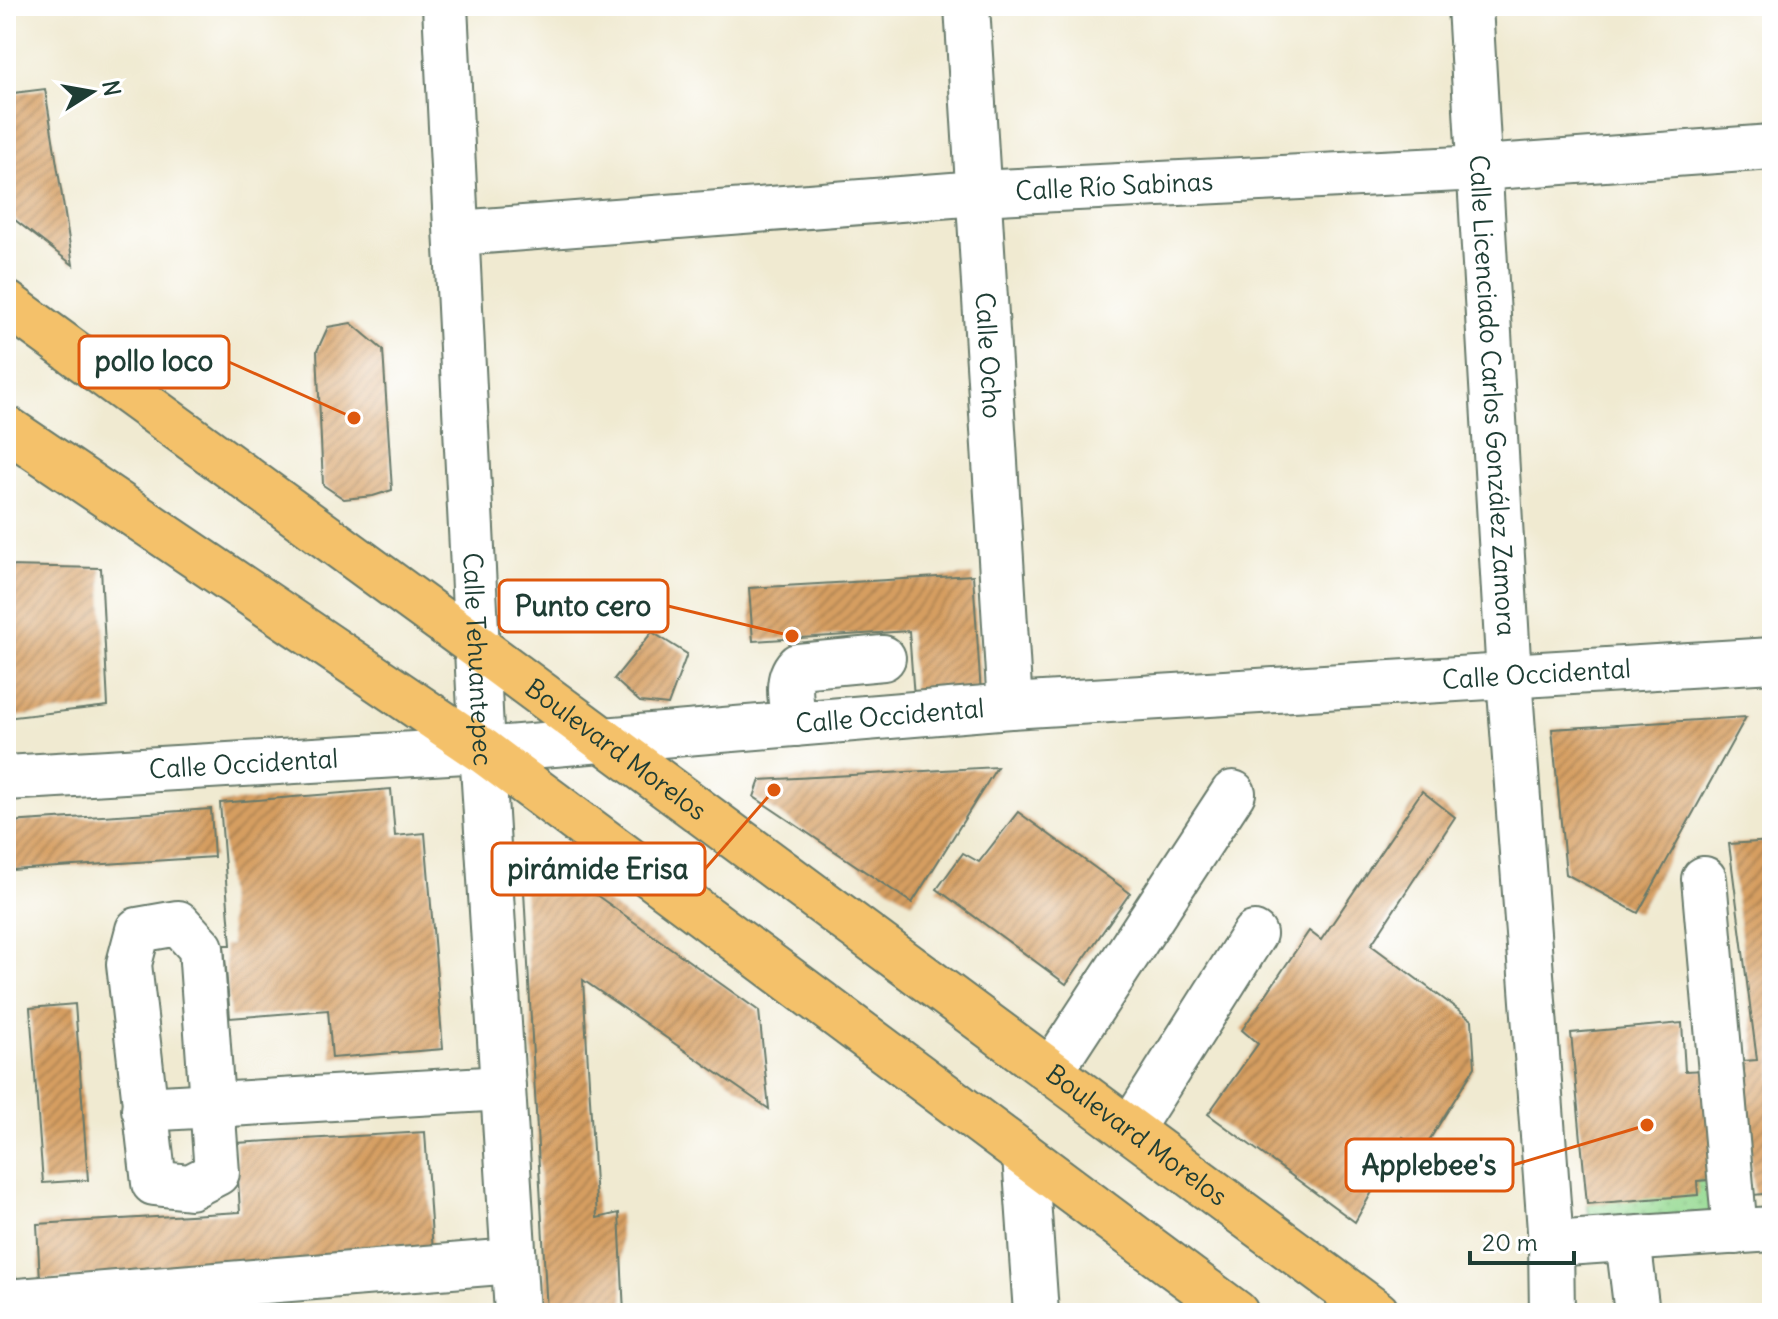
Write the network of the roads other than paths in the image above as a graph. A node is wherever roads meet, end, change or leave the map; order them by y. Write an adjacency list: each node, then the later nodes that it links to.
1 (445, 6): 7 (street, Calle Tehuantepec)
2 (967, 6): 6 (street, Calle Ocho)
3 (1470, 6): 5 (street, Calle Licenciado Carlos González Zamora)
4 (1772, 147): 5 (street, Calle Río Sabinas)
5 (1480, 168): 6 (street, Calle Río Sabinas); 13 (street, Calle Licenciado Carlos González Zamora)
6 (978, 193): 7 (street, Calle Río Sabinas); 14 (street, Calle Ocho)
7 (458, 233): 10 (street, Calle Tehuantepec)
8 (6, 303): 10 (main road, Boulevard Morelos)
9 (6, 428): 17 (main road)
10 (479, 648): 16 (main road, Boulevard Morelos); 17 (street, Calle Tehuantepec)
11 (883, 658): 15 (street)
12 (1772, 660): 13 (street, Calle Occidental)
13 (1509, 677): 14 (street, Calle Occidental); 30 (street, Calle Licenciado Carlos González Zamora)
14 (1010, 706): 15 (street, Calle Occidental)
15 (795, 724): 16 (street, Calle Occidental)
16 (602, 740): 17 (street, Calle Occidental); 22 (main road, Boulevard Morelos)
17 (482, 750): 18 (street, Calle Occidental); 23 (street, Calle Tehuantepec); 27 (main road)
18 (6, 778)
19 (1233, 793): 22 (street)
20 (1704, 879): 28 (street)
21 (1254, 934): 26 (street)
22 (1051, 1071): 26 (main road, Boulevard Morelos)
23 (503, 1088): 24 (street); 31 (street, Calle Tehuantepec)
24 (212, 1105): 25 (street); 25 (street); 25 (street)
25 (144, 1109)
26 (1130, 1130): 36 (main road, Boulevard Morelos)
27 (1025, 1156): 34 (street); 35 (main road)
28 (1754, 1230): 29 (street)
29 (1628, 1240): 30 (street); 38 (street)
30 (1551, 1244): 37 (street, Calle Licenciado Carlos González Zamora)
31 (513, 1261): 32 (street); 33 (street, Calle Tehuantepec)
32 (6, 1302)
33 (517, 1313)
34 (1036, 1313)
35 (1236, 1313)
36 (1377, 1313)
37 (1552, 1313)
38 (1637, 1313)

